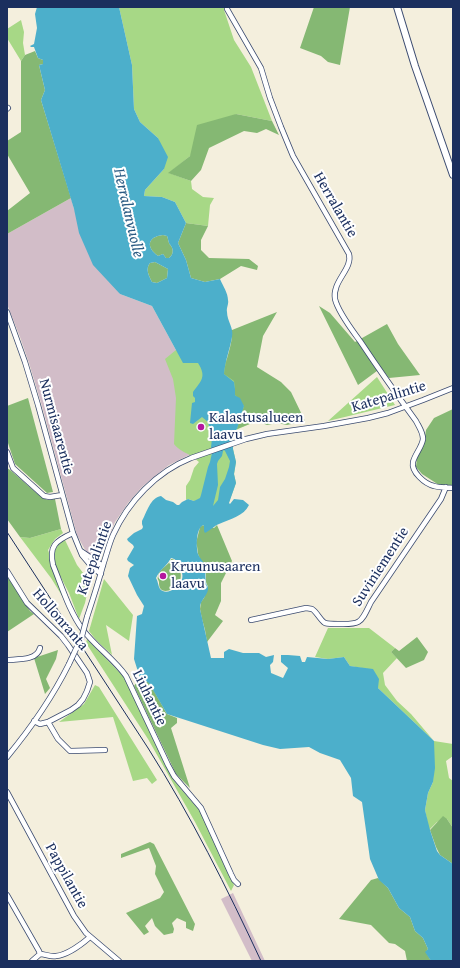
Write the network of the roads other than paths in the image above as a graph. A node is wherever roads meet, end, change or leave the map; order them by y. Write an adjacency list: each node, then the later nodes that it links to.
1 (227, 7): 6 (street, Herralantie)
2 (397, 7): 3 (main road)
3 (453, 175)
4 (7, 312): 10 (street, Nurmisaarentie)
5 (453, 388): 6 (street, Katepalintie)
6 (405, 407): 8 (street, Herralantie); 13 (street, Katepalintie)
7 (7, 452): 10 (street)
8 (446, 487): 9 (street); 16 (street, Suviniementie)
9 (453, 488)
10 (62, 495): 11 (street, Nurmisaarentie)
11 (73, 533): 12 (street, Nurmisaarentie); 24 (street, Liuhantie)
12 (80, 550): 13 (street); 15 (street, Nurmisaarentie)
13 (103, 566): 15 (street, Katepalintie)
14 (7, 571): 20 (street, Hollonranta)
15 (101, 574): 19 (street, Katepalintie, bridge)
16 (251, 620)
17 (40, 648): 18 (street)
18 (7, 660)
19 (34, 721): 20 (street); 22 (street, Katepalintie)
20 (48, 722): 21 (street)
21 (105, 750)
22 (7, 757)
23 (7, 792): 26 (street, Pappilantie)
24 (238, 884)
25 (7, 895): 27 (street)
26 (90, 937): 27 (street); 29 (street, Pappilantie)
27 (40, 954): 28 (street)
28 (32, 961)
29 (119, 961)

